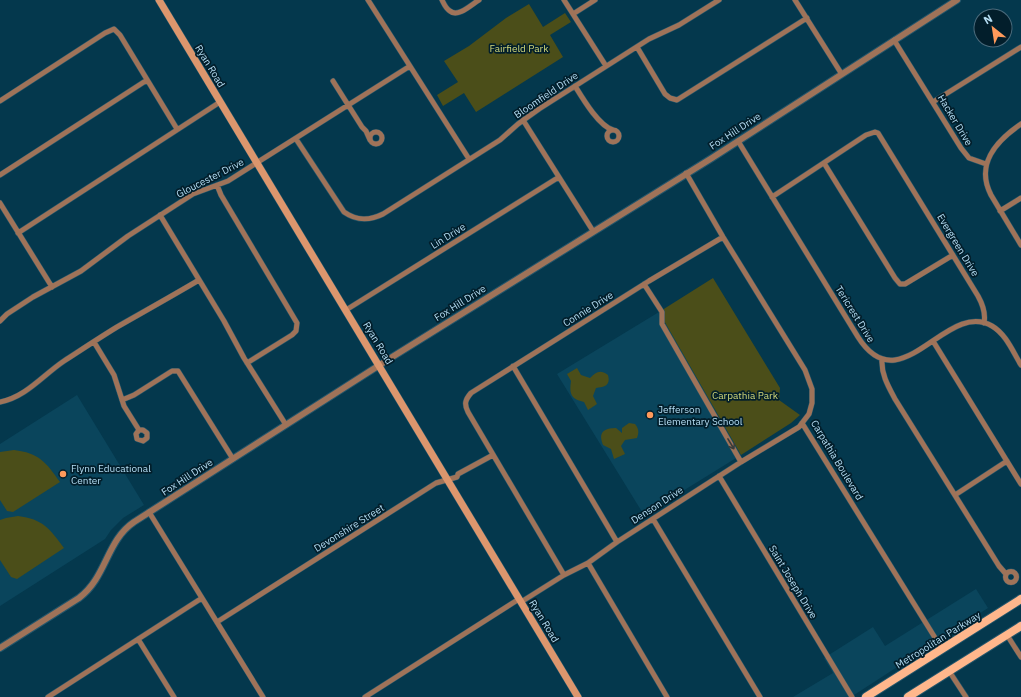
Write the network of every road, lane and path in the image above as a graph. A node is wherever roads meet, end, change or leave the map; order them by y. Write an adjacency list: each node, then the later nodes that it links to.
1 (159, 0): 22 (main road, Ryan Road)
2 (368, 0): 15 (street)
3 (442, 0): 4 (street)
4 (479, 0)
5 (564, 0): 10 (street)
6 (595, 0): 10 (street)
7 (719, 0): 13 (street, Bloomfield Drive)
8 (795, 0): 11 (street)
9 (954, 1): 12 (street, Fox Hill Drive)
10 (573, 14): 16 (street)
11 (807, 18): 13 (street); 17 (street)
12 (894, 40): 17 (street, Fox Hill Drive); 23 (street, Hacker Drive)
13 (637, 47): 16 (street, Bloomfield Drive)
14 (1021, 47): 23 (street)
15 (410, 66): 24 (street, Gloucester Drive); 36 (street)
16 (606, 66): 20 (street, Bloomfield Drive)
17 (841, 74): 35 (street, Fox Hill Drive)
18 (147, 80): 21 (street); 28 (street); 41 (street)
19 (333, 81): 24 (street)
20 (575, 86): 25 (street, Bloomfield Drive); 27 (street)
21 (0, 101)
22 (220, 102): 28 (street); 37 (main road, Ryan Road)
23 (933, 102): 39 (street, Hacker Drive)
24 (348, 105): 30 (street); 33 (street, Gloucester Drive)
25 (523, 120): 36 (street, Bloomfield Drive); 42 (street)
26 (1021, 124): 39 (street)
27 (606, 127): 29 (street); 32 (street)
28 (177, 130): 50 (street)
29 (613, 130): 32 (street); 32 (street)
30 (366, 131): 31 (street); 34 (street)
31 (376, 132): 34 (street); 34 (street)
32 (607, 135)
33 (296, 139): 36 (street, Bloomfield Drive); 37 (street, Gloucester Drive)
34 (370, 140)
35 (738, 141): 40 (street, Fox Hill Drive); 44 (street, Tericrest Drive)
36 (470, 159)
37 (258, 162): 43 (street, Gloucester Drive); 57 (main road, Ryan Road)
38 (824, 162): 44 (street); 53 (street); 53 (street, Evergreen Drive)
39 (986, 164): 47 (street)
40 (686, 173): 49 (street, Fox Hill Drive); 51 (street, Carpathia Boulevard)
41 (0, 174)
42 (559, 177): 49 (street); 57 (street, Lin Drive)
43 (217, 185): 48 (street, Gloucester Drive); 63 (street)
44 (772, 197): 62 (street, Tericrest Drive)
45 (1021, 198): 47 (street)
46 (0, 204): 50 (street)
47 (1000, 211): 52 (street)
48 (160, 215): 54 (street); 56 (street, Gloucester Drive)
49 (593, 231): 64 (street, Fox Hill Drive)
50 (18, 233): 56 (street)
51 (723, 237): 55 (street, Connie Drive); 69 (street, Carpathia Boulevard)
52 (1021, 244)
53 (953, 255): 59 (street, Evergreen Drive)
54 (199, 280): 61 (street); 63 (street)
55 (644, 284): 66 (street, Connie Drive); 75 (street, one-way to 75)
56 (52, 287): 58 (street, Gloucester Drive)
57 (346, 310): 64 (main road, Ryan Road)
58 (0, 321)
59 (984, 323): 60 (street); 65 (street)
60 (933, 341): 62 (street); 74 (street)
61 (94, 342): 67 (street); 68 (street)
62 (882, 359): 79 (street)
63 (247, 363): 70 (street)
64 (379, 365): 70 (street, Fox Hill Drive); 77 (main road, Ryan Road)
65 (1021, 365)
66 (514, 366): 72 (street, Connie Drive); 82 (street)
67 (122, 400): 71 (street); 73 (street)
68 (0, 402)
69 (802, 423): 75 (street, Denson Drive); 94 (street, Carpathia Boulevard)
70 (286, 425): 73 (street, Fox Hill Drive)
71 (139, 430)
72 (493, 455): 77 (street, Devonshire Street); 85 (street)
73 (233, 459): 80 (street, Fox Hill Drive)
74 (1007, 461): 78 (street); 79 (street)
75 (741, 462): 76 (street, Denson Drive)
76 (719, 476): 81 (street, Denson Drive); 104 (street, Saint Joseph Drive)
77 (447, 479): 87 (main road, Ryan Road); 89 (street, Devonshire Street)
78 (1021, 484)
79 (955, 495): 84 (street)
80 (149, 512): 86 (street); 93 (street, Fox Hill Drive)
81 (653, 519): 82 (street, Denson Drive); 103 (street)
82 (617, 542): 83 (street, Denson Drive)
83 (588, 563): 85 (street, Denson Drive); 102 (street)
84 (1006, 574)
85 (564, 575): 87 (street, Denson Drive)
86 (202, 598): 89 (street); 92 (street)
87 (520, 600): 100 (street, Denson Drive); 101 (main road, Ryan Road)
88 (1020, 601): 94 (main road, Metropolitan Parkway)
89 (217, 622): 99 (street)
90 (1021, 626): 91 (main road)
91 (1007, 635): 95 (street); 96 (main road)
92 (138, 638): 97 (street); 98 (street)
93 (0, 648)
94 (942, 649): 105 (main road, Metropolitan Parkway)
95 (1021, 657)
96 (949, 670): 106 (main road); 107 (street)
97 (172, 696)
98 (48, 697)
99 (263, 697)
100 (365, 697)
101 (578, 697)
102 (667, 697)
103 (760, 697)
104 (852, 697)
105 (866, 697)
106 (908, 697)
107 (966, 697)

